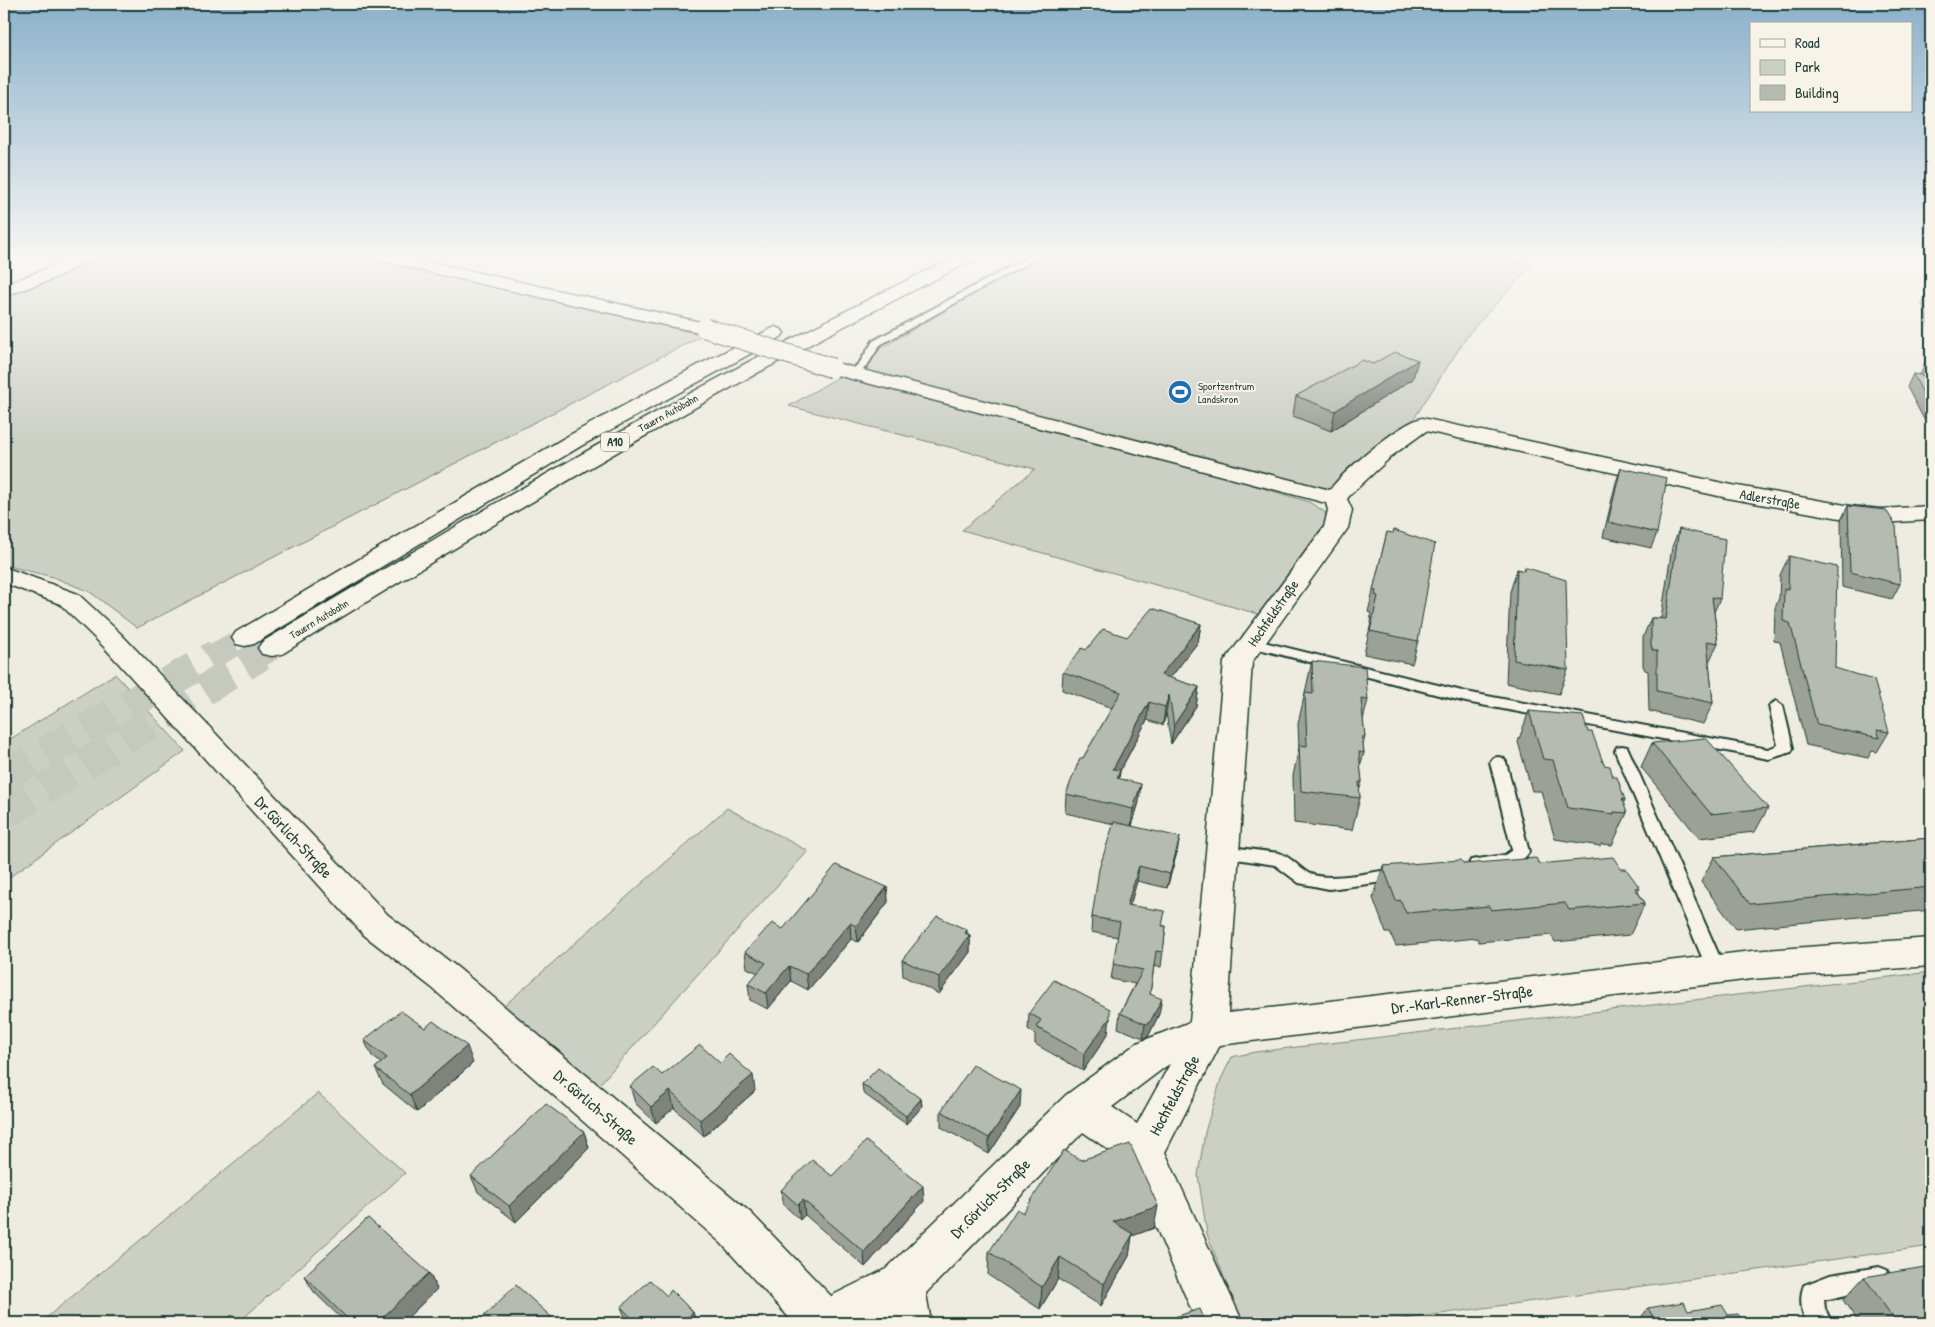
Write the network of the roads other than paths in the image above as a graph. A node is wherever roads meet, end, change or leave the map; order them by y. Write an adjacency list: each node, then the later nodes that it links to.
1 (652, 318): 5 (main road, bridge)
2 (805, 318): 9 (main road, Tauern Autobahn / A10)
3 (845, 318): 11 (main road, Tauern Autobahn / A10)
4 (922, 318): 5 (lane)
5 (854, 374): 6 (main road)
6 (1336, 499): 7 (main road, Adlerstraße); 10 (main road, Hochfeldstraße)
7 (1931, 514)
8 (4, 574): 25 (main road, Dr.Görlich-Straße)
9 (245, 638)
10 (1252, 643): 12 (lane); 15 (main road, Hochfeldstraße)
11 (272, 648)
12 (1776, 706)
13 (1622, 751): 19 (lane)
14 (1498, 762): 16 (lane)
15 (1222, 852): 17 (lane); 20 (main road, Hochfeldstraße)
16 (1462, 866)
17 (1414, 872)
18 (1931, 952): 19 (main road, Dr.-Karl-Renner-Straße)
19 (1716, 969): 20 (main road, Dr.-Karl-Renner-Straße)
20 (1208, 1031): 21 (main road, Dr.Görlich-Straße); 22 (main road, Hochfeldstraße)
21 (1080, 1108): 22 (main road); 24 (main road, Dr.Görlich-Straße)
22 (1144, 1151): 26 (main road, Hochfeldstraße)
23 (1904, 1274): 27 (lane)
24 (905, 1304): 25 (main road, Dr.Görlich-Straße)
25 (824, 1323)
26 (1220, 1323)
27 (1821, 1323)

